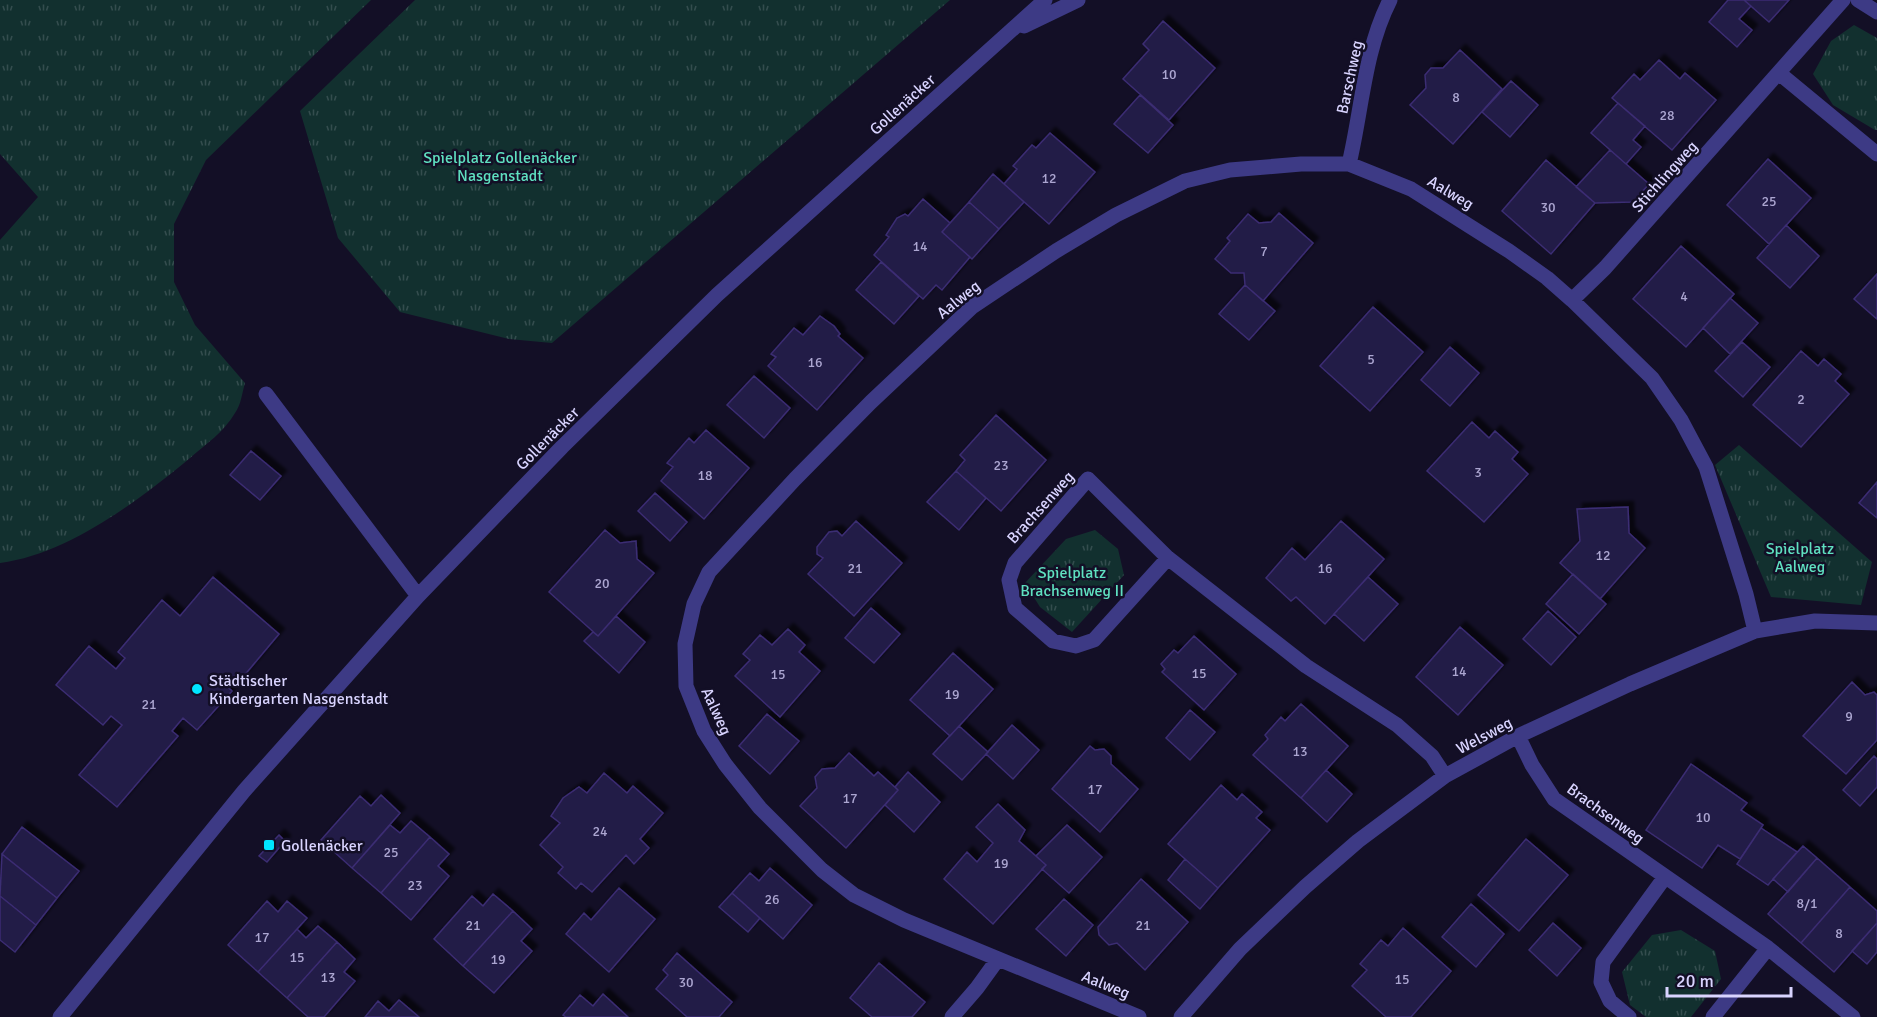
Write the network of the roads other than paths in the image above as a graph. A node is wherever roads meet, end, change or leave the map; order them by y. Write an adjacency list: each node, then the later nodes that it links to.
1 (1045, 0): 7 (street, Gollenäcker)
2 (1078, 0): 7 (street, Gollenäcker)
3 (1390, 0): 10 (street, Barschweg)
4 (1843, 0): 8 (street, Stichlingweg)
5 (1858, 0): 6 (street)
6 (1877, 12)
7 (1007, 33): 14 (street, Gollenäcker)
8 (1779, 72): 9 (street); 11 (street, Stichlingweg)
9 (1877, 154)
10 (1349, 164): 11 (street, Aalweg); 21 (street, Aalweg)
11 (1572, 300): 16 (street, Aalweg)
12 (266, 394): 14 (street)
13 (1168, 558): 13 (street, Brachsenweg); 18 (street, Brachsenweg)
14 (418, 596): 22 (street, Gollenäcker)
15 (1877, 623): 16 (street, Welsweg)
16 (1755, 631): 17 (street, Welsweg)
17 (1518, 736): 18 (street, Welsweg); 19 (street, Brachsenweg)
18 (1445, 776): 25 (street, Welsweg)
19 (1665, 877): 20 (street, Brachsenweg); 26 (street)
20 (1768, 948): 27 (street); 28 (street, Brachsenweg)
21 (998, 958): 23 (street); 24 (street, Aalweg)
22 (60, 1017)
23 (952, 1017)
24 (1139, 1017)
25 (1181, 1017)
26 (1629, 1017)
27 (1713, 1017)
28 (1853, 1017)

